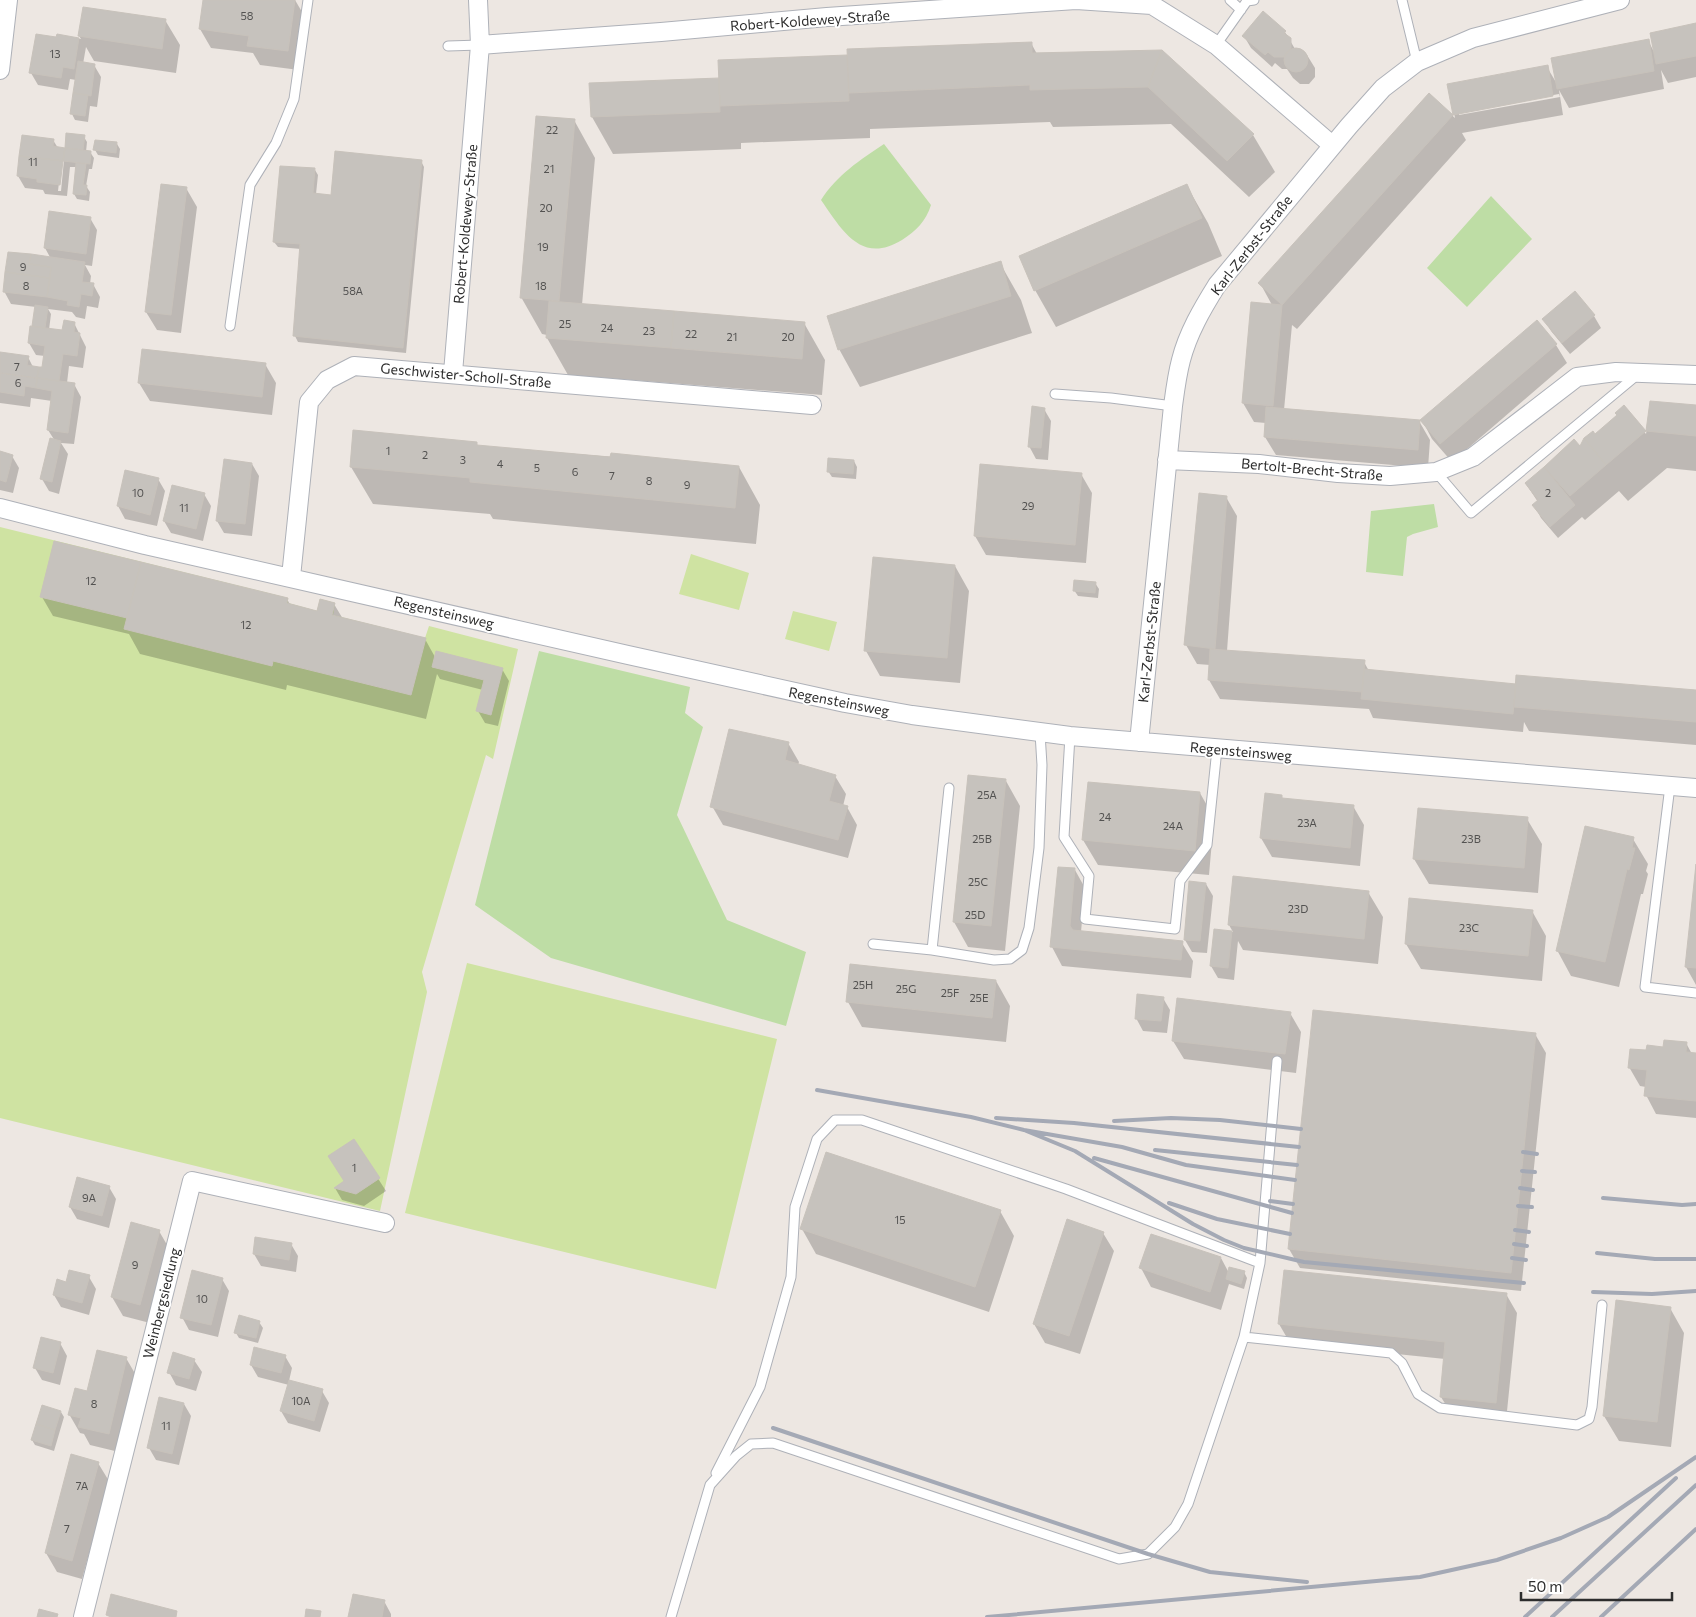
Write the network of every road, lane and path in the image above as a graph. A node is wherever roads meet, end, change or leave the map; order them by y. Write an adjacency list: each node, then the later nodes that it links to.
1 (8, 0): 14 (street)
2 (308, 0): 16 (lane)
3 (478, 0): 12 (street, Robert-Koldewey-Straße)
4 (1230, 0): 9 (lane)
5 (1254, 0): 9 (lane)
6 (1402, 0): 13 (lane)
7 (1620, 0): 8 (street, Karl-Zerbst-Straße)
8 (1578, 5): 13 (street, Karl-Zerbst-Straße)
9 (1241, 10): 10 (lane)
10 (1216, 45): 12 (street, Robert-Koldewey-Straße); 15 (street, Robert-Koldewey-Straße)
11 (448, 46): 12 (lane)
12 (480, 46): 18 (street, Robert-Koldewey-Straße)
13 (1417, 62): 15 (street, Karl-Zerbst-Straße)
14 (0, 70)
15 (1332, 145): 22 (street, Karl-Zerbst-Straße)
16 (230, 326)
17 (1639, 373): 19 (street, Bertolt-Brecht-Straße); 24 (street, Bertolt-Brecht-Straße); 24 (lane)
18 (453, 374): 21 (street, Geschwister-Scholl-Straße); 26 (street, Geschwister-Scholl-Straße)
19 (1696, 375)
20 (1055, 394): 22 (lane)
21 (812, 404)
22 (1173, 406): 23 (street, Karl-Zerbst-Straße)
23 (1167, 460): 24 (street, Bertolt-Brecht-Straße); 29 (street, Karl-Zerbst-Straße)
24 (1436, 472)
25 (0, 508): 26 (street, Regensteinsweg)
26 (291, 577): 27 (street, Regensteinsweg)
27 (1040, 733): 28 (street, Regensteinsweg); 35 (lane)
28 (1070, 736): 29 (street, Regensteinsweg); 30 (lane)
29 (1140, 742): 30 (street, Regensteinsweg)
30 (1217, 748): 31 (street, Regensteinsweg)
31 (1670, 786): 33 (street, Regensteinsweg); 36 (lane)
32 (950, 788): 35 (lane)
33 (1696, 788)
34 (873, 944): 35 (lane)
35 (932, 950)
36 (1696, 993)
37 (1277, 1061): 39 (lane)
38 (385, 1223): 43 (street, Weinbergsiedlung)
39 (1260, 1263): 41 (lane); 42 (lane)
40 (1602, 1305): 41 (lane)
41 (1244, 1337): 42 (lane)
42 (710, 1485): 44 (lane)
43 (83, 1617)
44 (672, 1617)

